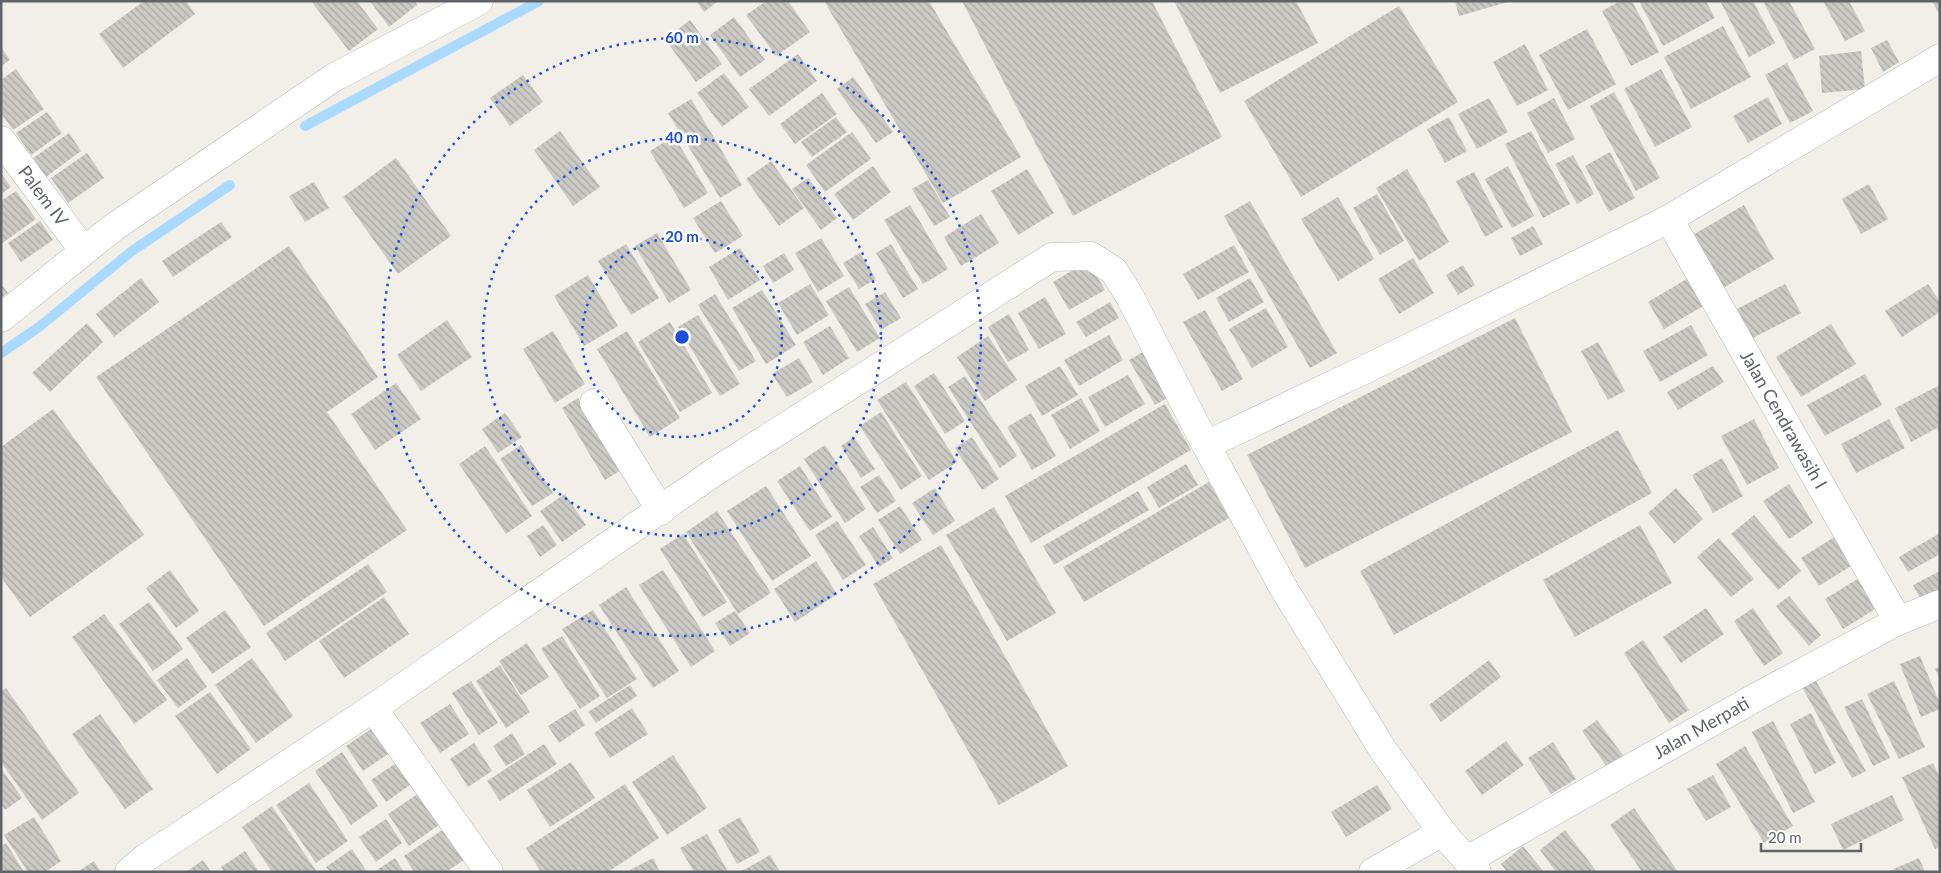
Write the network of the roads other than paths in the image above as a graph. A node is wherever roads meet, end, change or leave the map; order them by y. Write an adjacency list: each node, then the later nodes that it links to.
1 (479, 1): 2 (street)
2 (449, 8): 6 (street)
3 (1940, 58): 5 (street)
4 (1, 140): 6 (street, Palem IV)
5 (1669, 219): 9 (street); 12 (street, Jalan Cendrawasih I)
6 (84, 251): 7 (street)
7 (1, 318)
8 (594, 404): 10 (street)
9 (1206, 445): 10 (street); 14 (street)
10 (661, 510): 13 (street)
11 (1940, 604): 12 (street, Jalan Merpati)
12 (1898, 621): 15 (street, Jalan Merpati)
13 (374, 708): 16 (street); 17 (street)
14 (1442, 832): 15 (street); 18 (street)
15 (1472, 866)
16 (129, 872)
17 (489, 872)
18 (1373, 872)

